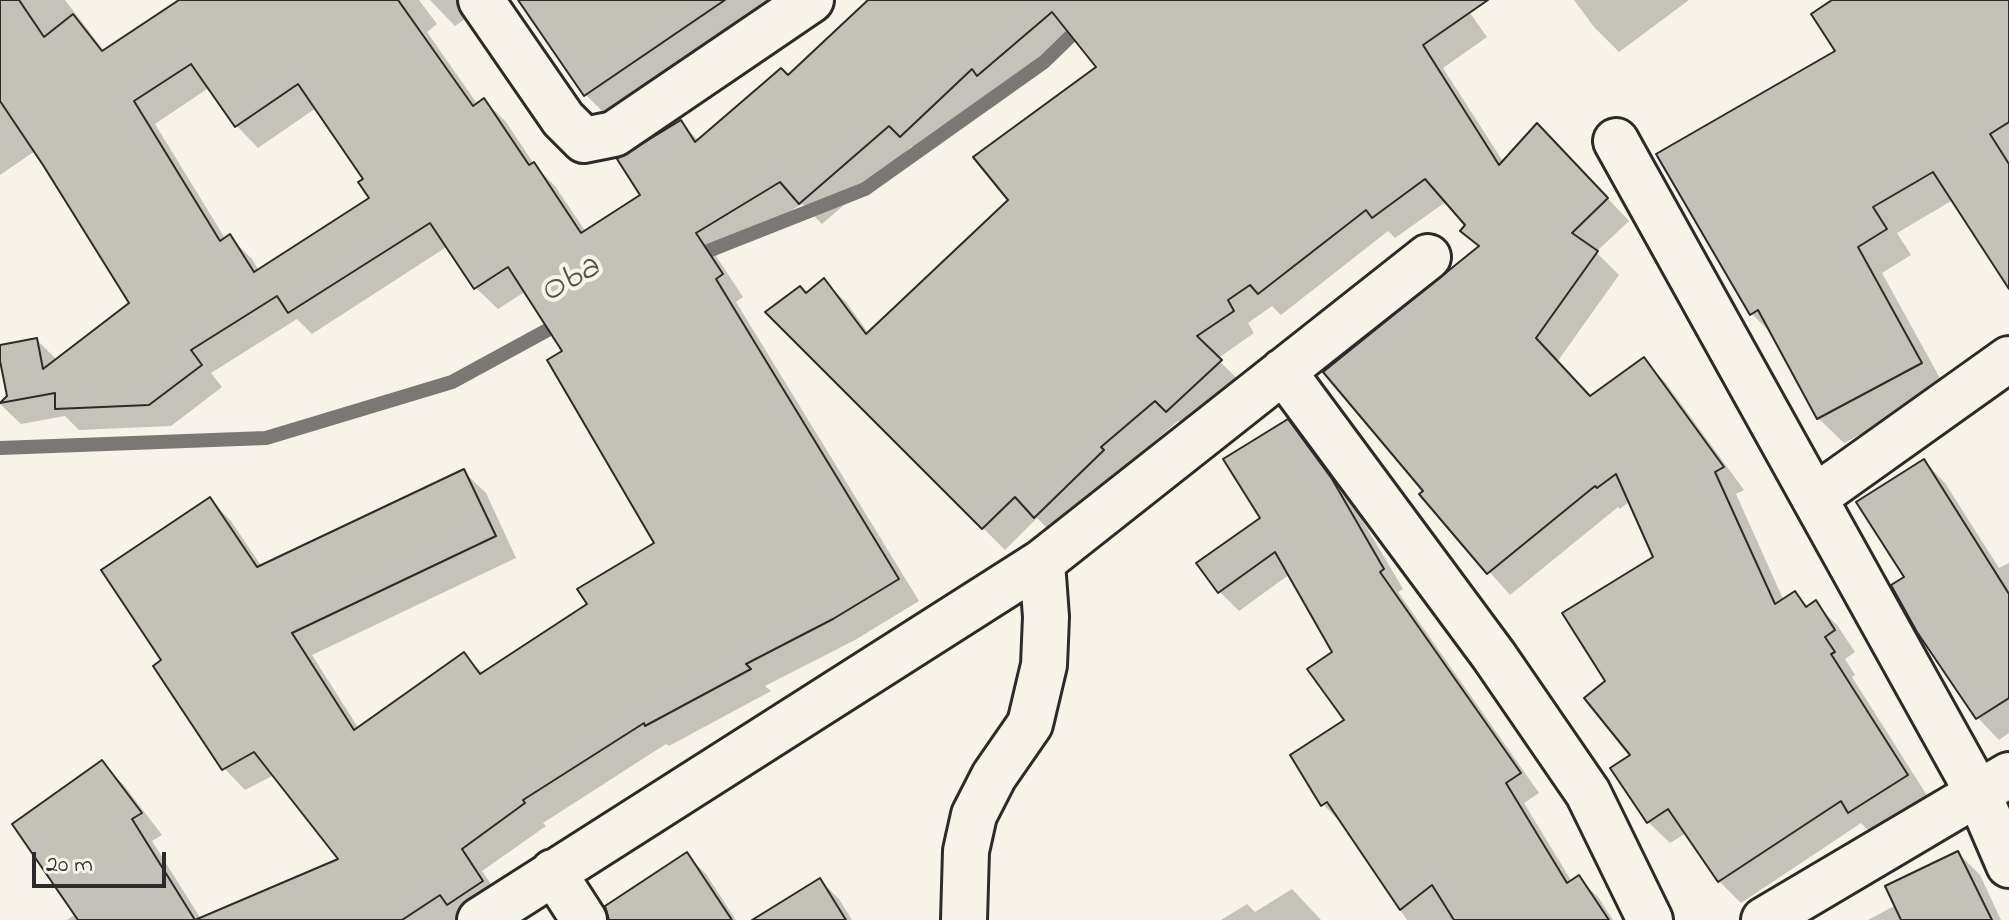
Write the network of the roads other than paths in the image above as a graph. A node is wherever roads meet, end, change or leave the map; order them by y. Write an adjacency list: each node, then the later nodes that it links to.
1 (481, 0): 2 (street)
2 (811, 0)
3 (1616, 141): 7 (street)
4 (1428, 257): 6 (street)
5 (2009, 359): 7 (street)
6 (1283, 371): 8 (street); 15 (street)
7 (1814, 498): 9 (street)
8 (1042, 562): 11 (street); 14 (street)
9 (1994, 784): 10 (street); 16 (street)
10 (2009, 865)
11 (553, 872): 12 (street); 13 (street)
12 (480, 920)
13 (584, 920)
14 (964, 920)
15 (1650, 920)
16 (1764, 920)

